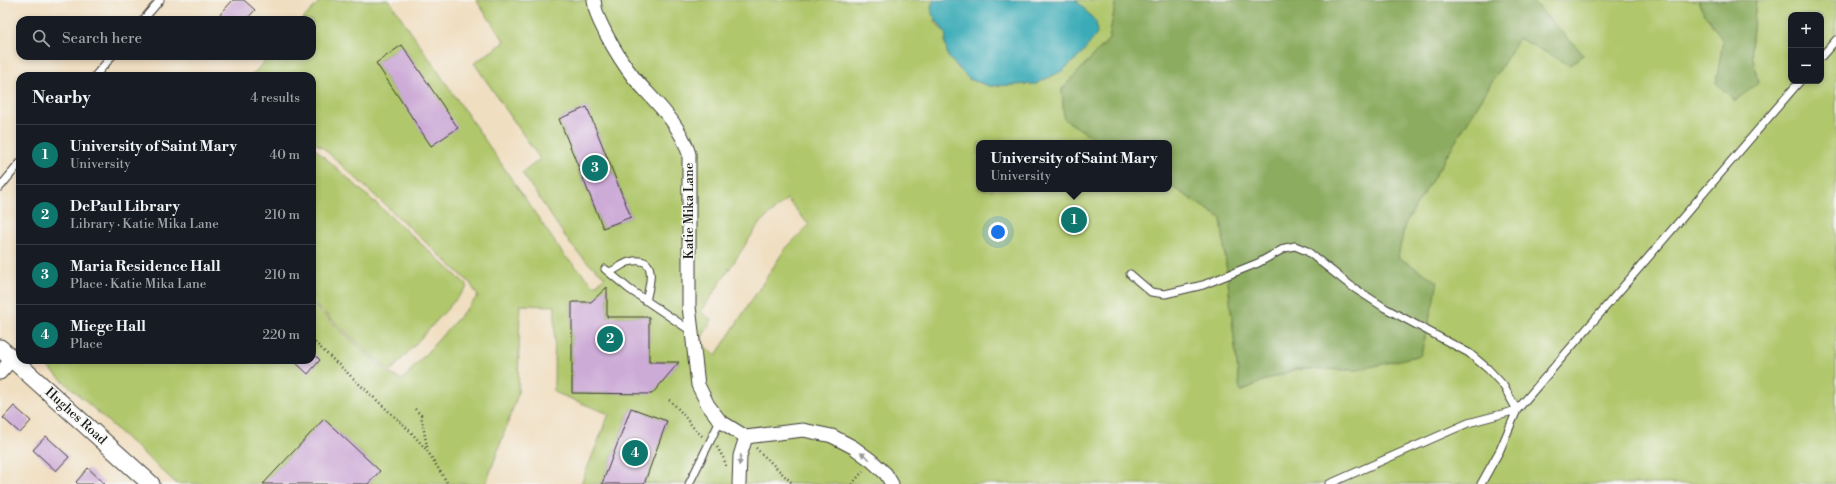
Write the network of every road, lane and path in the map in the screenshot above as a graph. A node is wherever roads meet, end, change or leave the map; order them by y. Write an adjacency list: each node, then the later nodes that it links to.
1 (160, 0): 3 (lane)
2 (594, 0): 13 (street, Katie Mika Lane)
3 (146, 16)
4 (1836, 40): 5 (lane)
5 (1824, 54)
6 (109, 60): 7 (lane)
7 (98, 72)
8 (1797, 84): 20 (lane)
9 (16, 168): 10 (lane)
10 (0, 187)
11 (1130, 274): 20 (lane)
12 (646, 301): 12 (lane); 13 (lane)
13 (691, 331): 21 (street, Katie Mika Lane)
14 (316, 344): 23 (path)
15 (6, 354): 16 (street, Hughes Road); 18 (street)
16 (16, 363)
17 (17, 364): 25 (street, Hughes Road)
18 (0, 373)
19 (415, 409): 23 (path)
20 (1517, 410): 32 (lane); 33 (lane)
21 (720, 421): 22 (street); 27 (lane)
22 (746, 437): 24 (street, one-way to 22); 28 (street, one-way to 28); 29 (path)
23 (428, 452): 26 (path)
24 (872, 461): 30 (path); 31 (street)
25 (151, 484)
26 (448, 484)
27 (689, 484)
28 (739, 484)
29 (793, 484)
30 (852, 484)
31 (892, 484)
32 (1329, 484)
33 (1481, 484)

